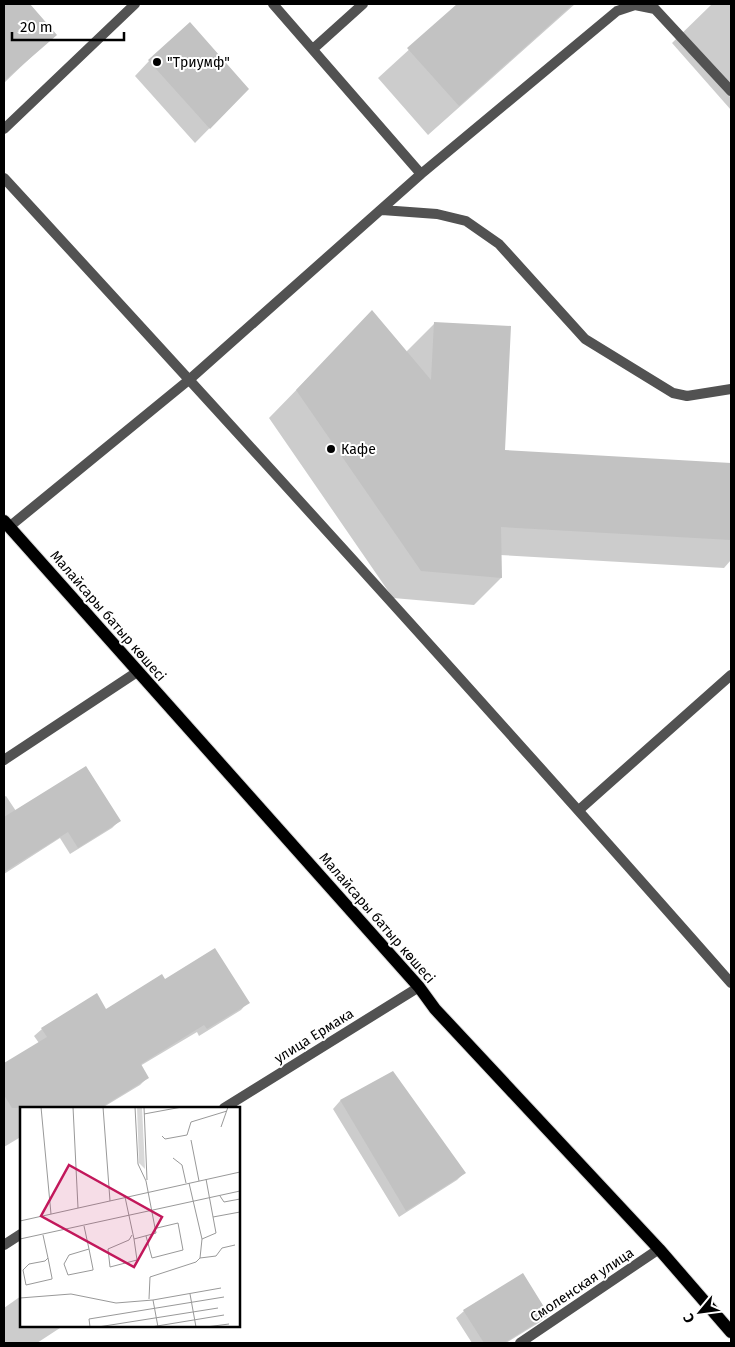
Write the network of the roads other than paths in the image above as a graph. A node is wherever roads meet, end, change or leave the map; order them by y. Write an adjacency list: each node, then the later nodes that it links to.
1 (135, 4): 6 (street)
2 (273, 4): 4 (street)
3 (363, 4): 4 (street)
4 (313, 49): 7 (street)
5 (731, 91): 7 (street)
6 (4, 129)
7 (421, 174): 9 (street)
8 (4, 178): 10 (street)
9 (382, 210): 10 (street); 11 (street)
10 (190, 379): 12 (street); 16 (street)
11 (731, 389)
12 (6, 524): 13 (main road, Малайсары батыр көшесі)
13 (137, 672): 15 (street); 18 (main road, Малайсары батыр көшесі)
14 (731, 674): 16 (street)
15 (4, 760)
16 (579, 810): 17 (street)
17 (731, 983)
18 (419, 987): 19 (street, улица Ермака); 22 (main road, Малайсары батыр көшесі)
19 (226, 1107)
20 (20, 1235): 21 (street)
21 (4, 1245)
22 (659, 1249): 23 (main road, Малайсары батыр көшесі); 24 (street, Смоленская улица)
23 (731, 1332)
24 (520, 1343)

